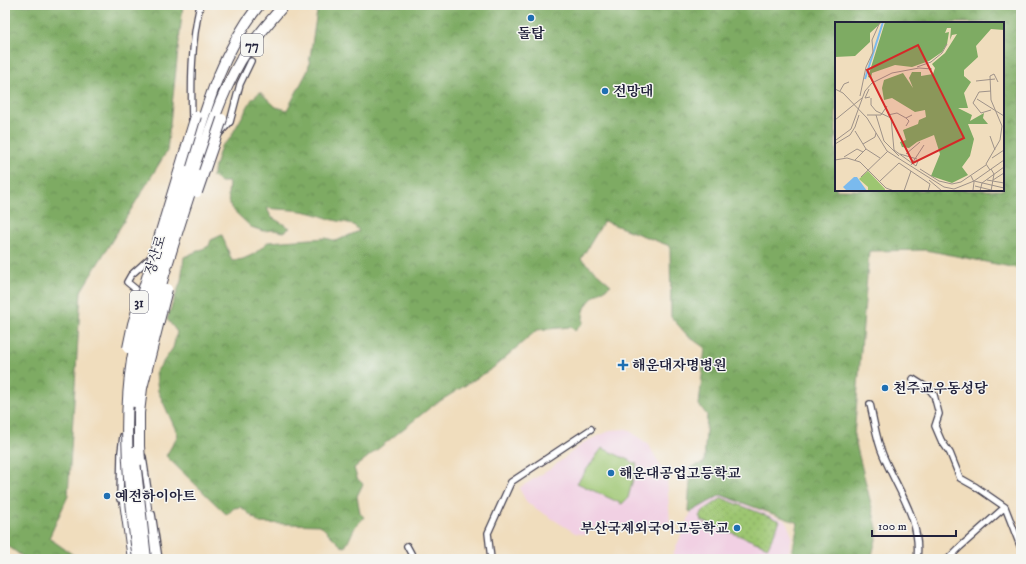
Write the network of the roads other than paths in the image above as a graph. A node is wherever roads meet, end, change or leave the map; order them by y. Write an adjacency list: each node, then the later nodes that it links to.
1 (200, 5): 7 (street)
2 (259, 5): 4 (highway, 장산로 / 77)
3 (284, 5): 6 (highway, 장산로 / 77)
4 (229, 51): 18 (highway, 31, bridge); 19 (highway, 장산로, bridge)
5 (251, 61): 8 (street)
6 (226, 90): 20 (highway, 장산로 / 77, bridge); 21 (highway, bridge)
7 (170, 218): 8 (street); 12 (street)
8 (183, 222): 11 (street)
9 (913, 379): 14 (street)
10 (870, 404): 25 (street)
11 (136, 415): 12 (street); 22 (street)
12 (126, 416): 17 (street)
13 (591, 429): 24 (street)
14 (1005, 507): 16 (street); 26 (street)
15 (407, 546): 23 (street)
16 (1021, 548)
17 (128, 559)
18 (133, 559)
19 (138, 559)
20 (146, 559)
21 (153, 559)
22 (159, 559)
23 (414, 559)
24 (491, 559)
25 (917, 559)
26 (948, 559)

